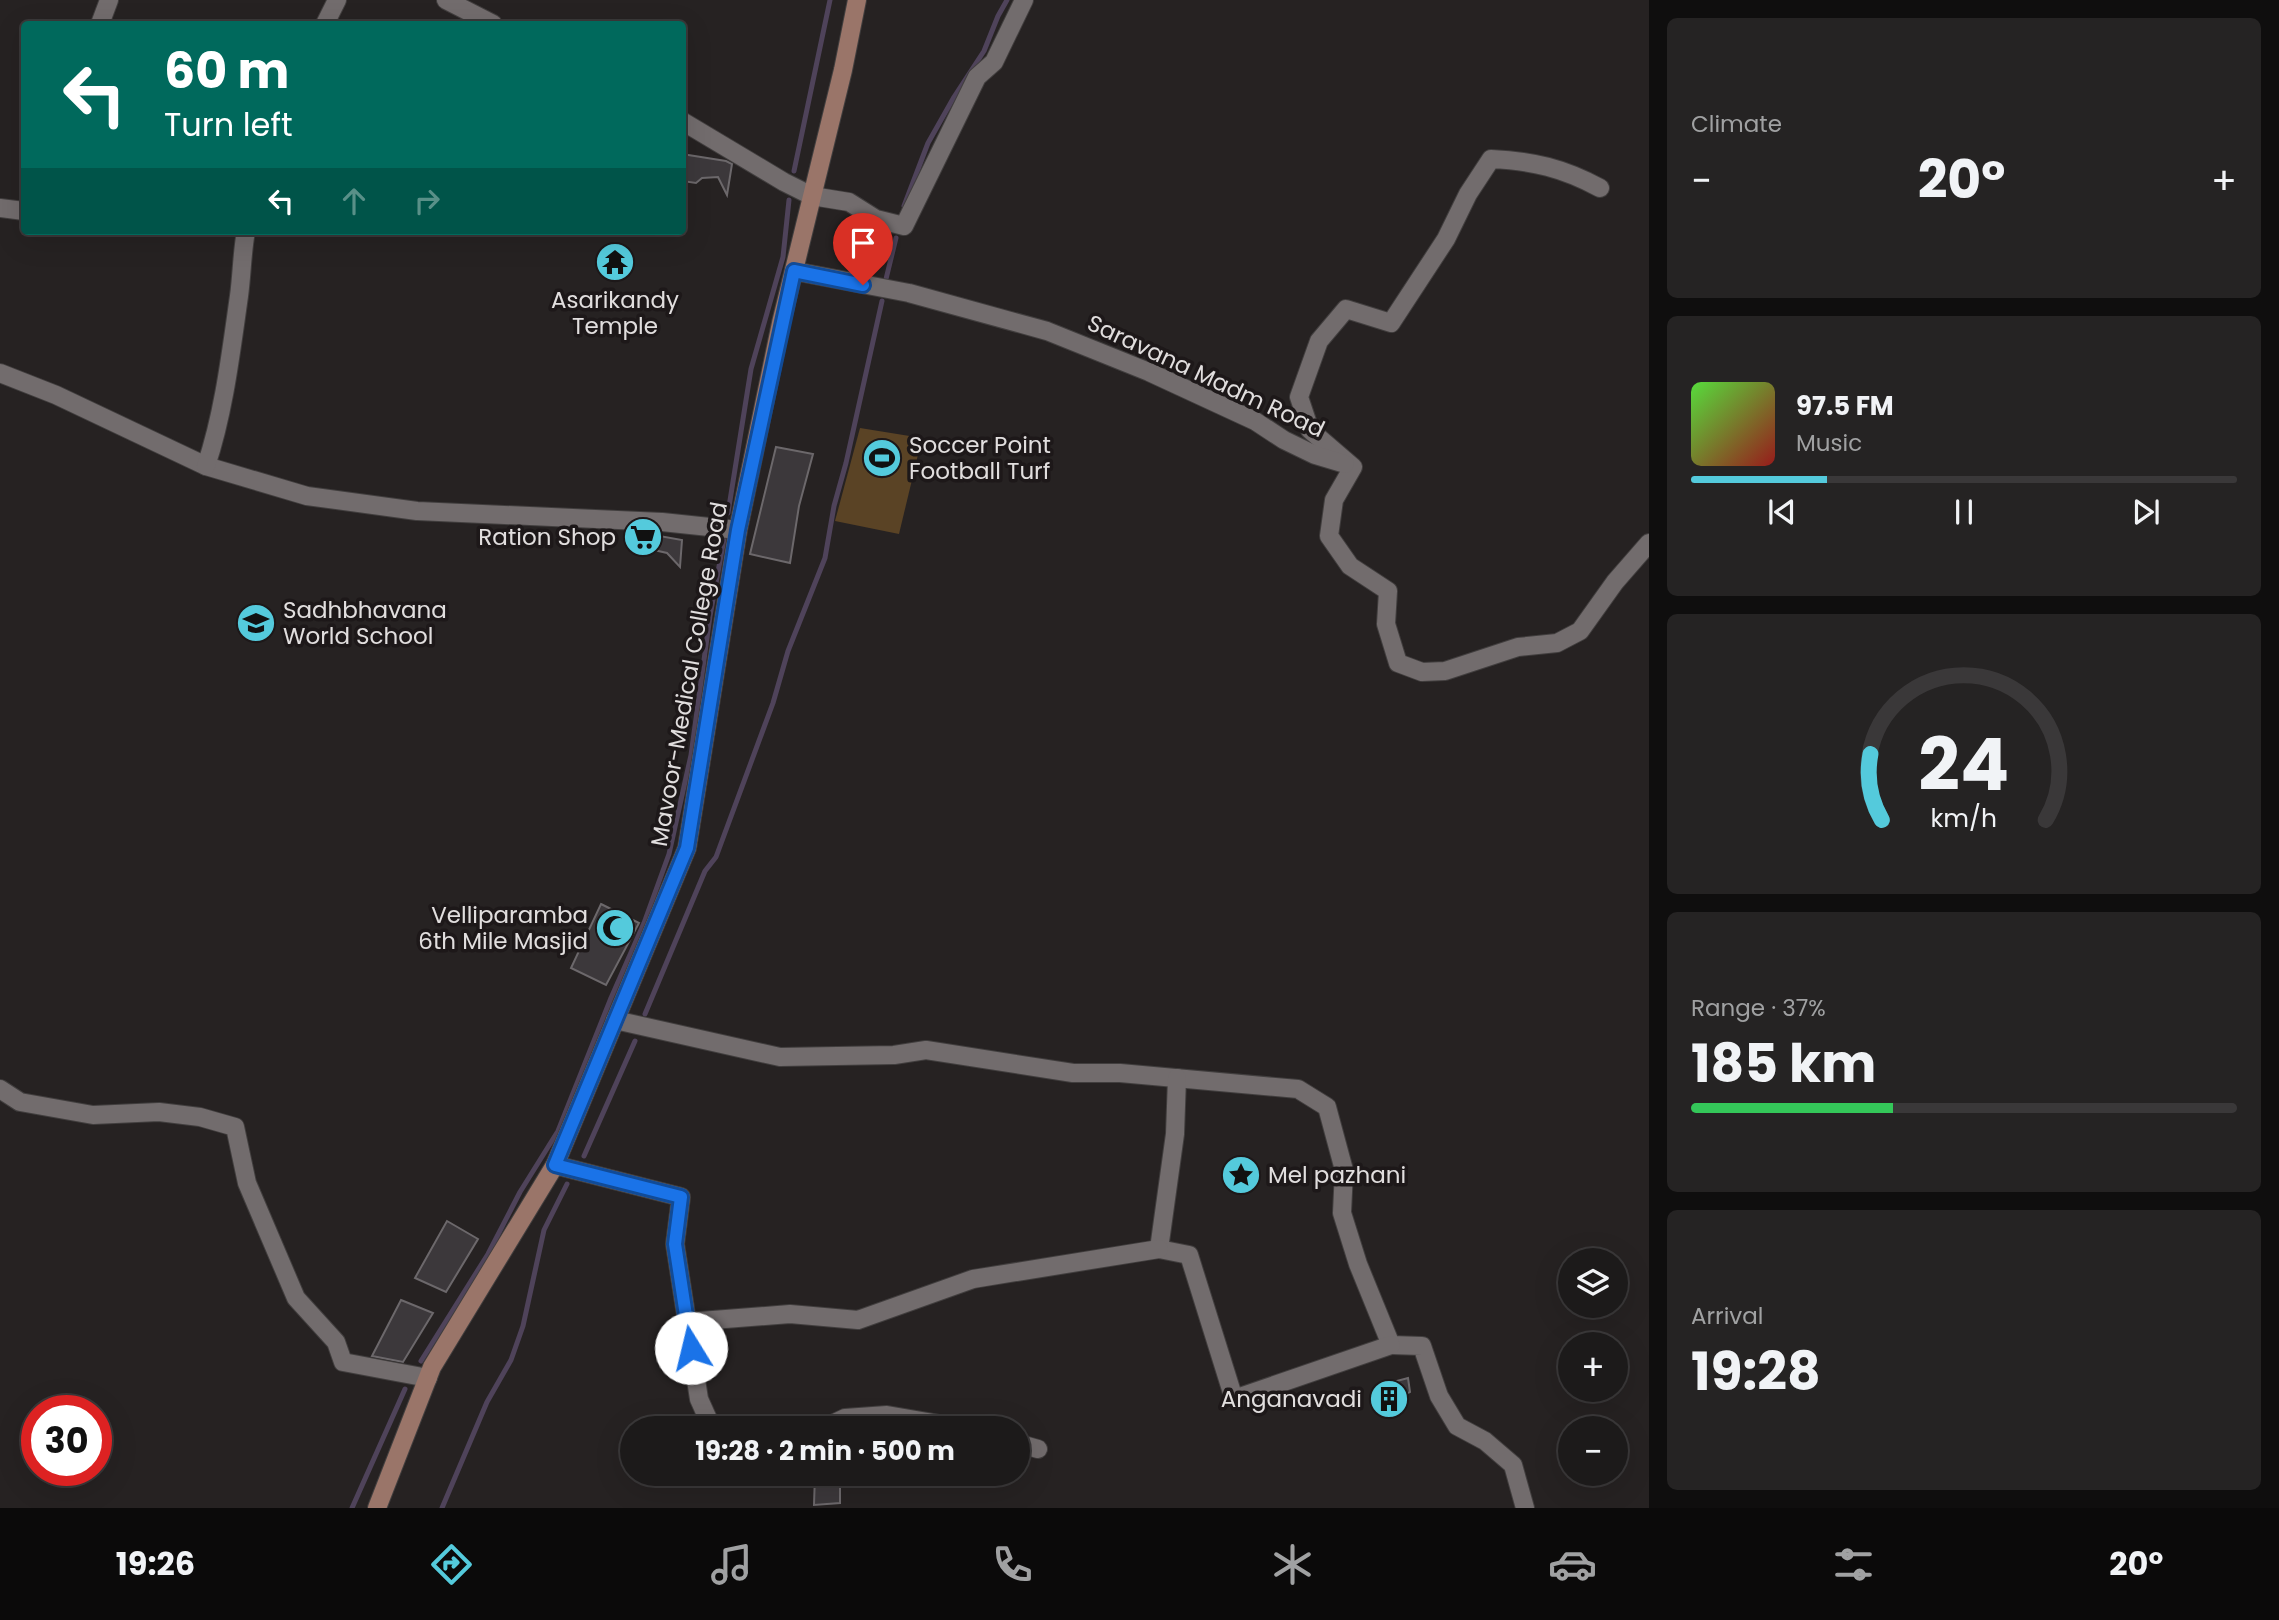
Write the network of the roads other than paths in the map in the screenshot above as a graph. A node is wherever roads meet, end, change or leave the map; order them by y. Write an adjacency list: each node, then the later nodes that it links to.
1 (109, 0): 6 (street)
2 (337, 0): 7 (street)
3 (446, 0): 8 (street)
4 (857, 0): 11 (main road, Mavoor-Medical College Road)
5 (1024, 0): 11 (street)
6 (101, 21)
7 (326, 21)
8 (487, 21)
9 (686, 123): 11 (street)
10 (1600, 188): 18 (street)
11 (813, 196): 15 (main road, Mavoor-Medical College Road)
12 (0, 208): 13 (street)
13 (21, 211)
14 (246, 235): 17 (street)
15 (794, 271): 18 (street, Saravana Madm Road); 19 (main road, Mavoor-Medical College Road)
16 (0, 373): 17 (street)
17 (206, 466): 19 (street)
18 (1353, 467): 20 (street)
19 (738, 530): 21 (main road, Mavoor-Medical College Road)
20 (1649, 543)
21 (615, 1020): 22 (street); 24 (main road, Mavoor-Medical College Road)
22 (1177, 1078): 25 (street); 27 (street)
23 (0, 1089): 28 (street)
24 (555, 1165): 26 (street); 28 (main road, Mavoor-Medical College Road)
25 (1159, 1248): 26 (street); 27 (street)
26 (687, 1322): 29 (street)
27 (1391, 1345): 35 (street)
28 (428, 1378): 34 (main road, Mavoor-Medical College Road)
29 (707, 1416)
30 (873, 1416): 31 (street)
31 (893, 1416)
32 (1030, 1447): 33 (street)
33 (1038, 1449)
34 (377, 1508)
35 (1525, 1508)

